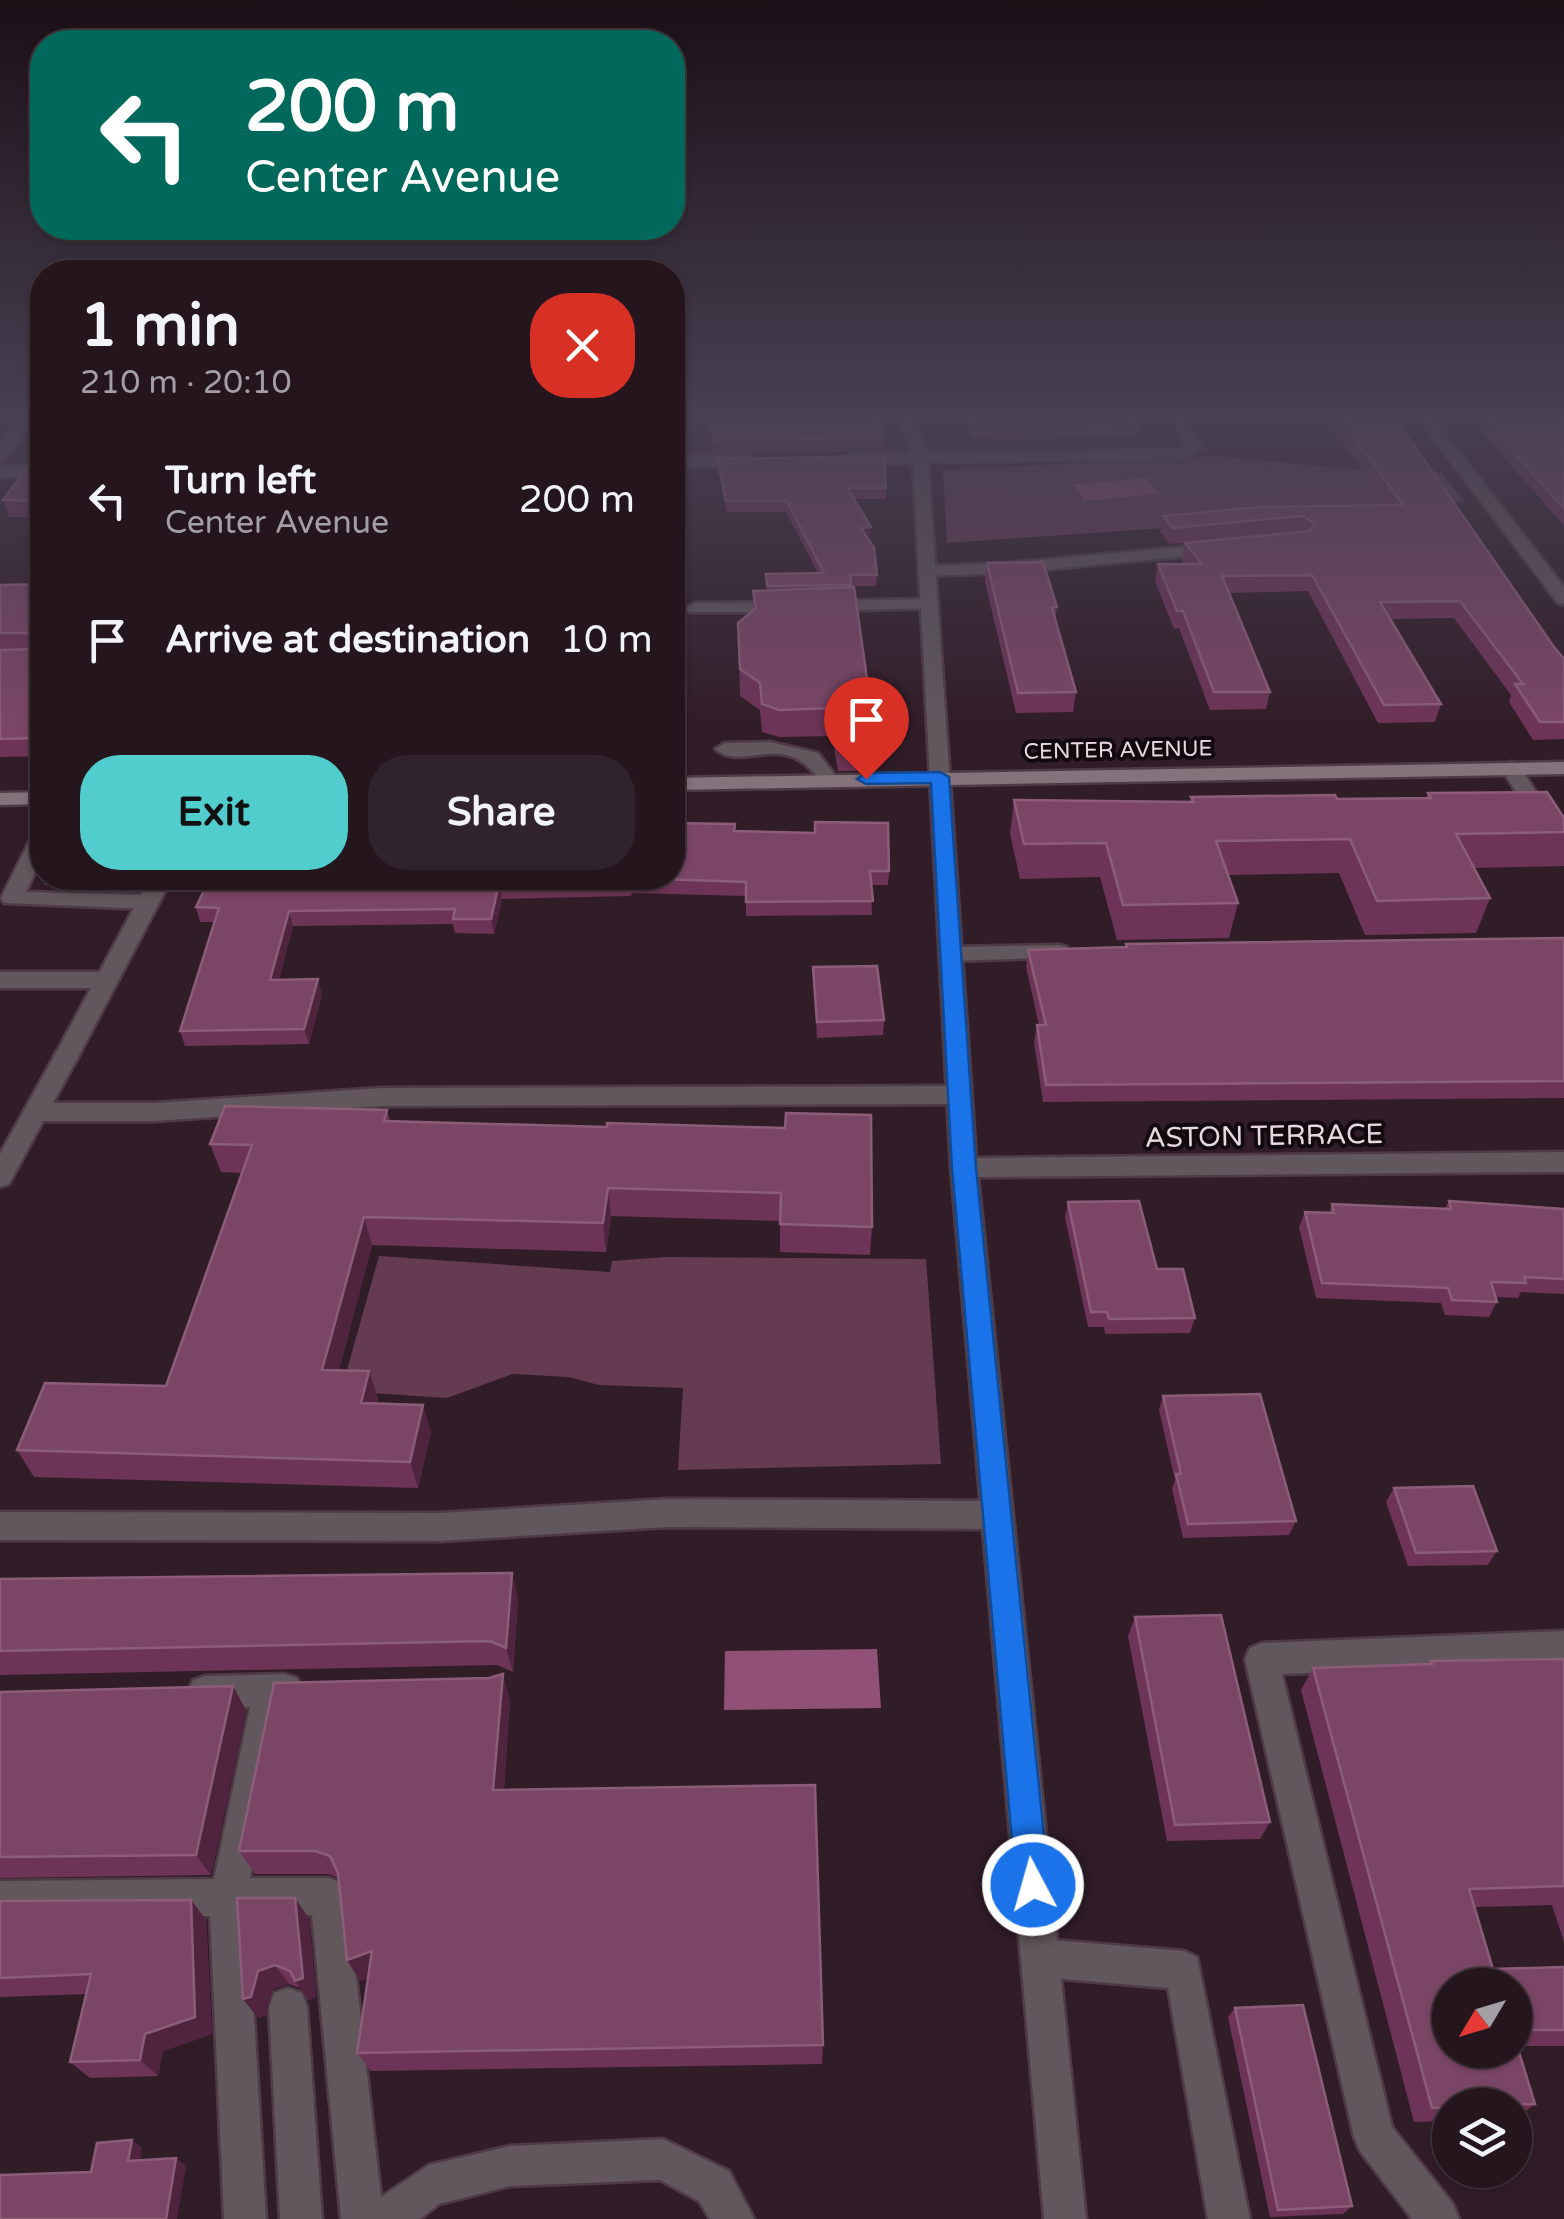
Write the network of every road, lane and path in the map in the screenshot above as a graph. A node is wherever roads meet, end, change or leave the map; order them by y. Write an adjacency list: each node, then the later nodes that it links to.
1 (924, 521): 4 (street)
2 (1504, 521): 5 (street)
3 (1242, 547): 4 (street)
4 (927, 570): 6 (street)
5 (1564, 599)
6 (929, 604): 7 (street); 10 (street)
7 (695, 608)
8 (1511, 768): 9 (main road, CENTER AVENUE); 10 (main road, CENTER AVENUE); 16 (street)
9 (1564, 768)
10 (940, 777): 11 (main road, CENTER AVENUE); 21 (street)
11 (829, 780): 12 (main road, CENTER AVENUE); 12 (street)
12 (731, 782): 13 (main road, CENTER AVENUE)
13 (685, 784)
14 (30, 798): 15 (main road)
15 (0, 799)
16 (1564, 852)
17 (30, 861): 19 (street)
18 (154, 890): 19 (street)
19 (148, 902): 23 (street)
20 (1090, 951): 21 (street)
21 (952, 954): 24 (street)
22 (0, 980): 23 (street)
23 (107, 980): 25 (street)
24 (959, 1095): 25 (street); 27 (street)
25 (37, 1112): 28 (street)
26 (1564, 1162): 27 (street, ASTON TERRACE)
27 (964, 1168): 29 (street)
28 (0, 1177)
29 (996, 1515): 30 (street); 35 (street)
30 (0, 1526)
31 (1564, 1647): 44 (street)
32 (174, 1692): 33 (street)
33 (228, 1897): 34 (street); 37 (street); 39 (street)
34 (0, 1900)
35 (1040, 1958): 42 (street); 43 (street)
36 (288, 2007): 38 (street)
37 (246, 2219)
38 (300, 2219)
39 (362, 2219)
40 (386, 2219): 41 (street)
41 (733, 2219)
42 (1065, 2219)
43 (1229, 2219)
44 (1438, 2219)

